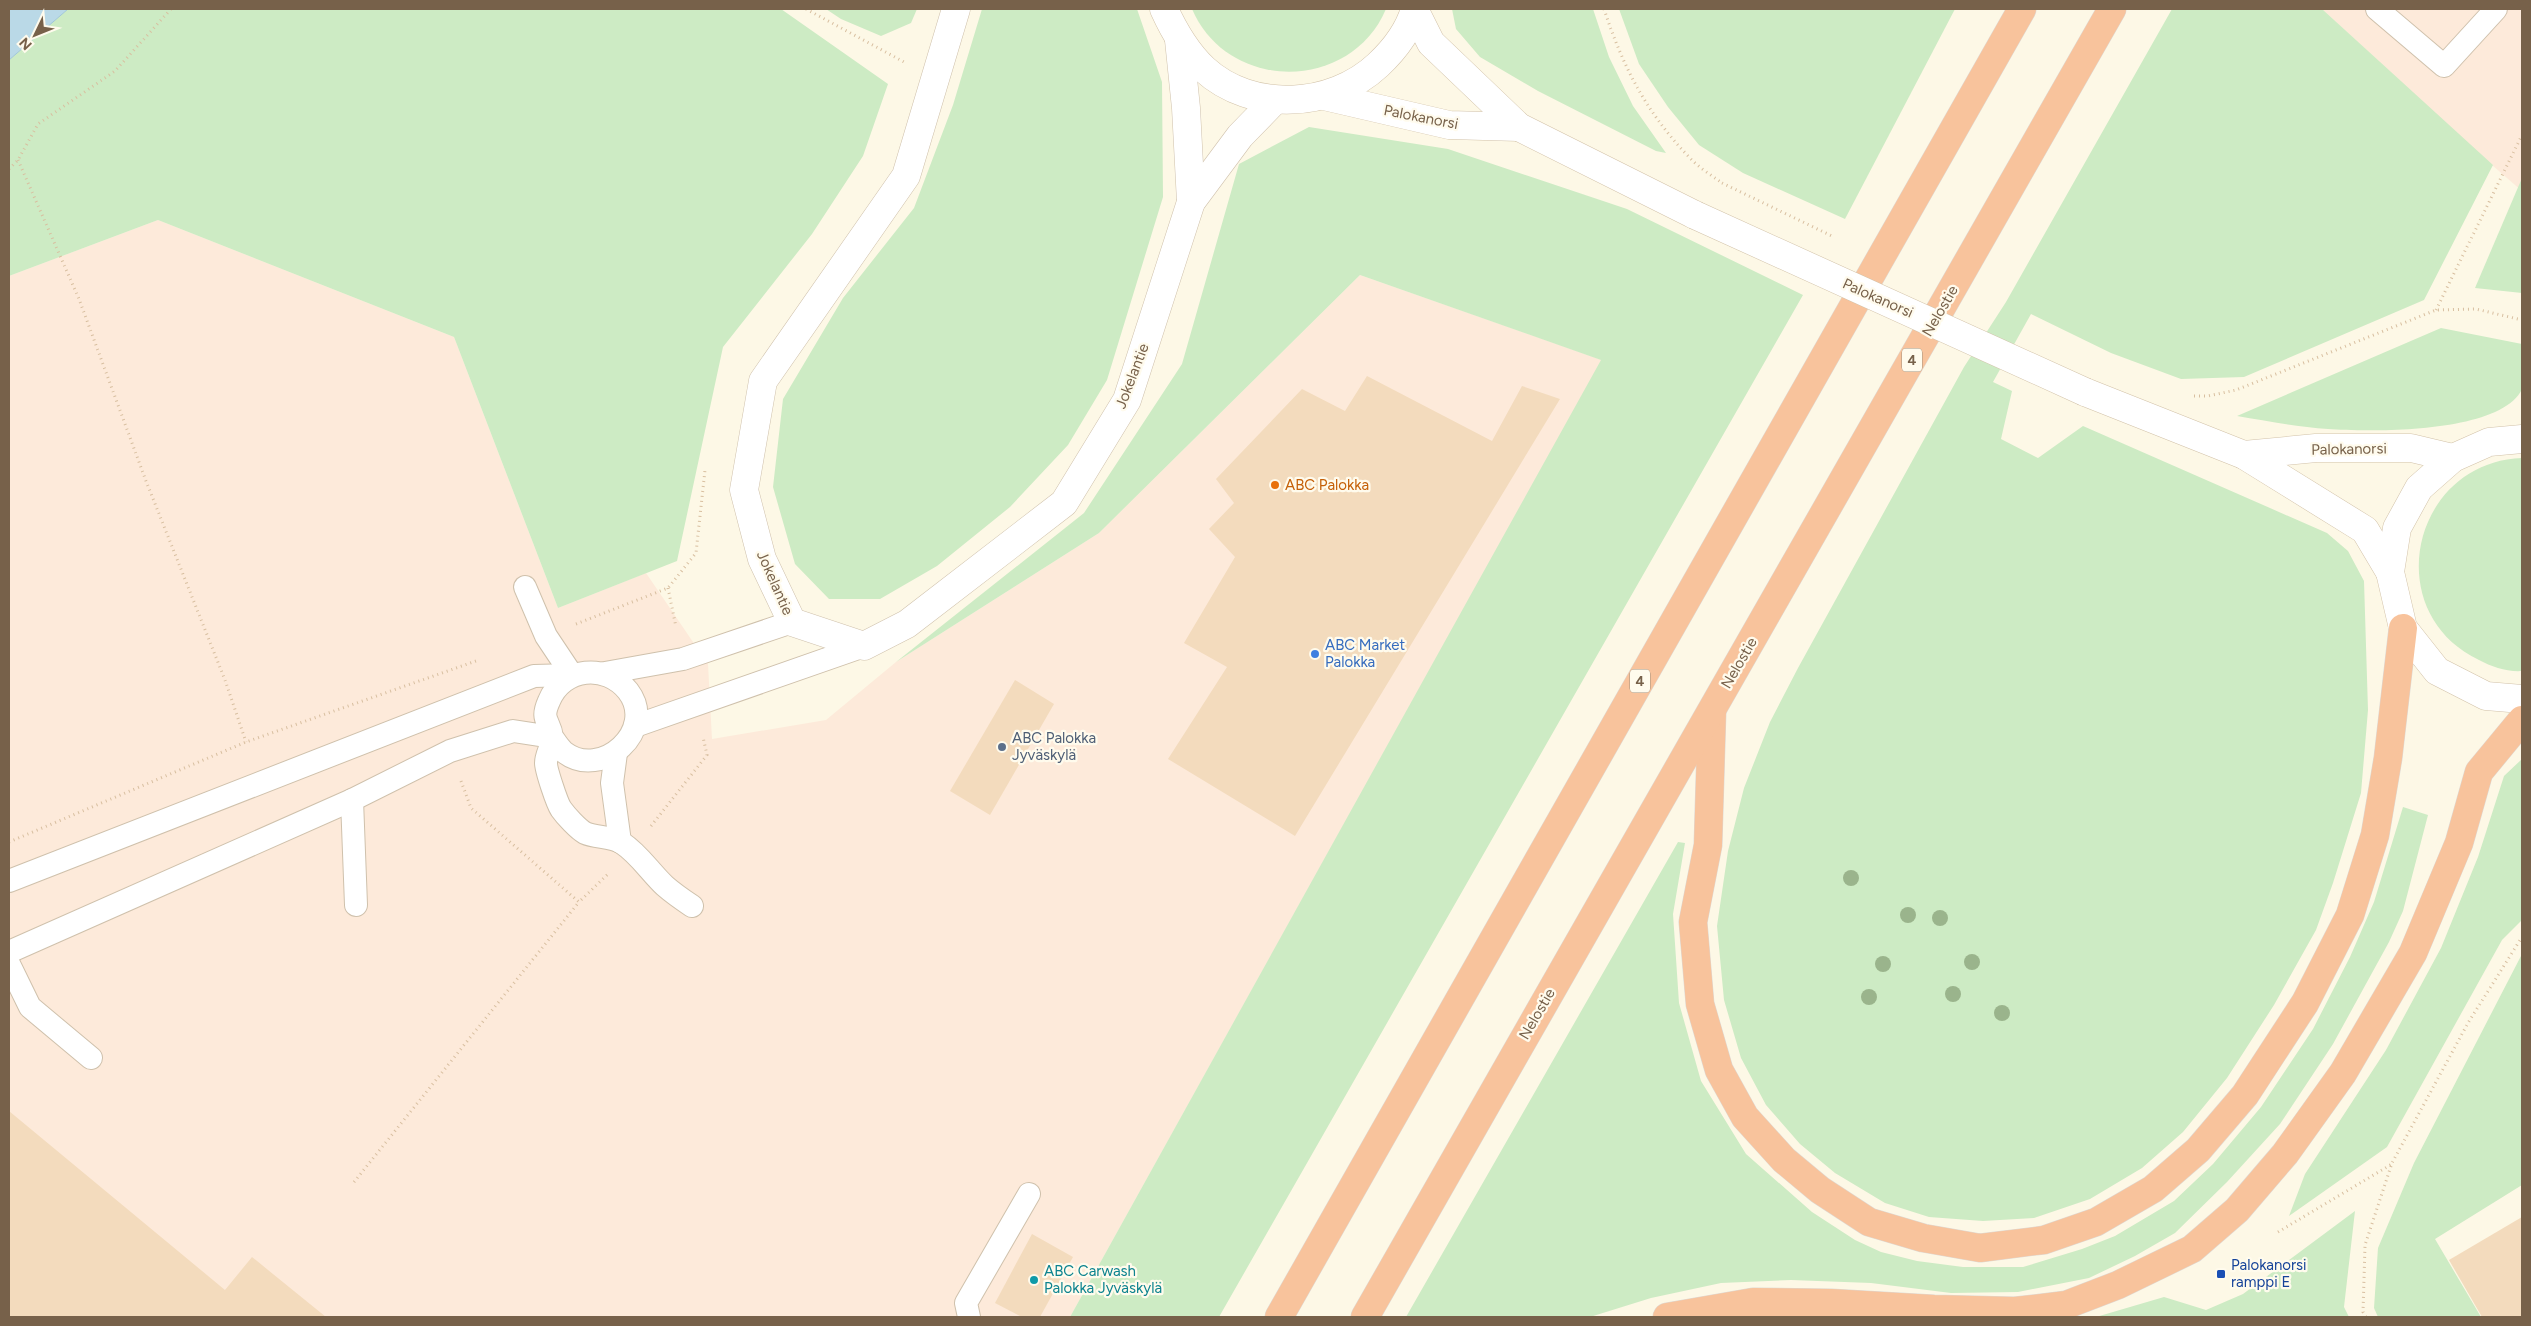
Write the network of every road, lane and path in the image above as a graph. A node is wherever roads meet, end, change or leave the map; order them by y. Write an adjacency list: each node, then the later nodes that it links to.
1 (171, 9): 19 (path)
2 (806, 9): 14 (path)
3 (956, 9): 32 (main road, Jokelantie)
4 (1164, 9): 12 (main road)
5 (1604, 9): 21 (path)
6 (2001, 9): 13 (highway)
7 (2022, 9): 13 (highway, 4)
8 (2112, 9): 40 (highway, Nelostie / 4)
9 (2377, 9): 10 (lane)
10 (2496, 9)
11 (1415, 10): 15 (main road); 17 (main road, Palokanorsi)
12 (1179, 40): 16 (main road); 22 (main road, Jokelantie)
13 (2001, 45): 62 (highway, 4)
14 (911, 66)
15 (1324, 96): 16 (main road); 17 (main road, Palokanorsi)
16 (1275, 100): 22 (main road, Jokelantie)
17 (1519, 127): 27 (main road, Palokanorsi, bridge)
18 (2522, 135): 23 (path)
19 (18, 160): 20 (path); 44 (path)
20 (9, 169)
21 (1722, 183)
22 (1191, 202): 35 (main road, Jokelantie)
23 (2436, 310): 24 (path); 25 (path)
24 (2522, 320)
25 (2190, 396)
26 (2522, 439): 28 (main road)
27 (2244, 455): 28 (main road, Palokanorsi); 30 (main road, Palokanorsi)
28 (2452, 458): 30 (main road)
29 (705, 470): 34 (path)
30 (2390, 572): 33 (main road)
31 (525, 587): 34 (lane)
32 (792, 622): 35 (main road, Jokelantie); 37 (lane)
33 (2403, 628): 39 (main road); 40 (highway)
34 (546, 636): 38 (lane)
35 (864, 646): 42 (lane)
36 (484, 658): 44 (path)
37 (605, 673): 38 (lane); 42 (lane)
38 (572, 675): 43 (lane); 49 (lane)
39 (2522, 699)
40 (1712, 711): 63 (highway, Nelostie / 4)
41 (2522, 720): 64 (highway)
42 (635, 726): 45 (lane)
43 (552, 737): 45 (lane); 46 (lane); 48 (lane)
44 (246, 742): 47 (path)
45 (616, 754): 48 (lane)
46 (352, 800): 51 (lane); 54 (lane)
47 (9, 842)
48 (620, 842): 52 (lane)
49 (9, 881)
50 (579, 902): 58 (path)
51 (356, 905)
52 (692, 906)
53 (2522, 937): 57 (path)
54 (9, 952)
55 (9, 964): 56 (lane)
56 (91, 1058)
57 (2392, 1163): 60 (path); 65 (path)
58 (354, 1182)
59 (1029, 1194): 61 (lane)
60 (2278, 1232)
61 (969, 1317)
62 (1279, 1317)
63 (1365, 1317)
64 (1667, 1317)
65 (2366, 1317)

